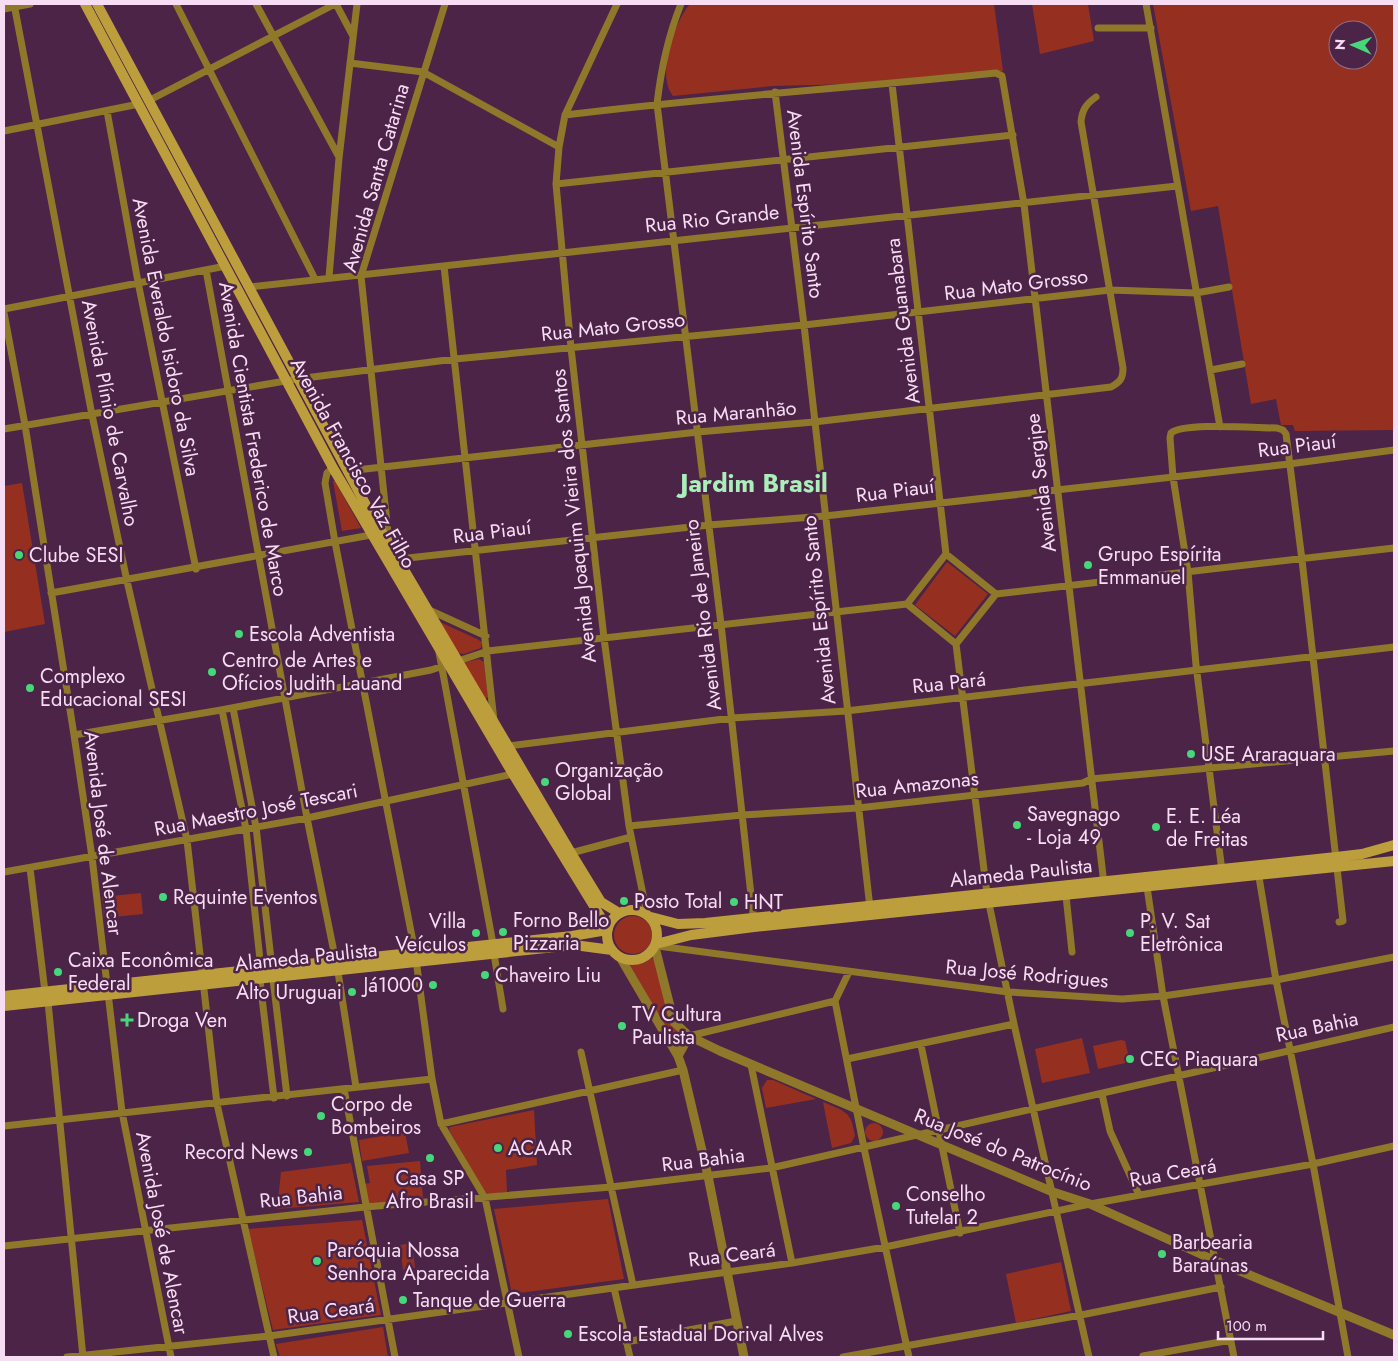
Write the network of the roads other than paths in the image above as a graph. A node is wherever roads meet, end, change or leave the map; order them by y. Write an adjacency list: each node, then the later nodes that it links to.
1 (30, 4): 12 (street)
2 (85, 4): 24 (main road, Avenida Francisco Vaz Filho)
3 (97, 4): 24 (main road, Avenida Francisco Vaz Filho)
4 (176, 4): 19 (street)
5 (256, 4): 17 (street)
6 (336, 4): 16 (street); 17 (street)
7 (357, 4): 16 (street)
8 (445, 4): 20 (street, Avenida Santa Catarina)
9 (617, 4): 27 (street, Avenida Joaquim Vieira dos Santos)
10 (681, 4): 25 (street, Avenida Rio de Janeiro)
11 (1146, 4): 15 (street)
12 (14, 5): 13 (street); 28 (street, Avenida Plínio de Carvalho)
13 (4, 9)
14 (1098, 28): 15 (street)
15 (1150, 28): 37 (street)
16 (353, 36): 18 (street)
17 (274, 37): 19 (street); 33 (street)
18 (350, 63): 20 (street); 33 (street)
19 (211, 70): 24 (street); 49 (street)
20 (423, 72): 31 (street); 47 (street, Avenida Santa Catarina)
21 (892, 84): 22 (street); 30 (street, Avenida Sergipe); 32 (street, Avenida Guanabara)
22 (775, 92): 25 (street); 34 (street, Avenida Espírito Santo)
23 (1096, 97): 38 (street)
24 (144, 102): 26 (street); 44 (main road, Avenida Francisco Vaz Filho); 51 (main road, Avenida Francisco Vaz Filho)
25 (657, 104): 27 (street); 35 (street, Avenida Rio de Janeiro)
26 (106, 111): 28 (street); 50 (street, Avenida Everaldo Isidoro da Silva)
27 (566, 115): 31 (street, Avenida Joaquim Vieira dos Santos)
28 (37, 125): 29 (street); 55 (street, Avenida Plínio de Carvalho)
29 (4, 131)
30 (1013, 135): 32 (street); 39 (street, Avenida Sergipe)
31 (558, 147): 36 (street, Avenida Joaquim Vieira dos Santos)
32 (899, 149): 34 (street); 40 (street, Avenida Guanabara)
33 (339, 158): 48 (street)
34 (783, 159): 35 (street); 41 (street, Avenida Espírito Santo)
35 (667, 171): 36 (street); 42 (street, Avenida Rio de Janeiro)
36 (556, 184): 43 (street, Avenida Joaquim Vieira dos Santos)
37 (1177, 186): 38 (street, Rua Rio Grande); 54 (street)
38 (1095, 196): 39 (street, Rua Rio Grande); 53 (street)
39 (1024, 204): 40 (street, Rua Rio Grande); 56 (street, Avenida Sergipe)
40 (908, 217): 41 (street, Rua Rio Grande); 58 (street, Avenida Guanabara)
41 (792, 228): 42 (street, Rua Rio Grande); 60 (street, Avenida Espírito Santo)
42 (675, 239): 43 (street, Rua Rio Grande); 61 (street, Avenida Rio de Janeiro)
43 (562, 252): 45 (street, Rua Rio Grande); 62 (street, Avenida Joaquim Vieira dos Santos)
44 (226, 266): 46 (street); 67 (main road, Avenida Francisco Vaz Filho)
45 (444, 266): 47 (street, Rua Rio Grande); 63 (street)
46 (206, 270): 50 (street); 68 (street, Avenida Cientista Frederico de Marco)
47 (360, 276): 48 (street, Rua Rio Grande); 65 (street, Avenida Santa Catarina)
48 (329, 277): 49 (street, Rua Rio Grande)
49 (315, 279): 51 (street, Rua Rio Grande)
50 (138, 282): 55 (street); 70 (street, Avenida Everaldo Isidoro da Silva)
51 (250, 287): 67 (main road, Avenida Francisco Vaz Filho)
52 (1229, 287): 54 (street, Rua Mato Grosso)
53 (1110, 290): 54 (street, Rua Mato Grosso); 56 (street, Rua Mato Grosso); 69 (street, Rua Maranhão)
54 (1196, 293): 66 (street)
55 (70, 296): 57 (street); 72 (street, Avenida Plínio de Carvalho)
56 (1035, 300): 58 (street, Rua Mato Grosso); 69 (street, Avenida Sergipe)
57 (4, 309)
58 (918, 312): 60 (street, Rua Mato Grosso); 71 (street, Avenida Guanabara)
59 (4, 313): 74 (street, Avenida José de Alencar)
60 (804, 326): 61 (street, Rua Mato Grosso); 73 (street, Avenida Espírito Santo)
61 (686, 336): 62 (street, Rua Mato Grosso); 77 (street, Avenida Rio de Janeiro)
62 (571, 348): 63 (street, Rua Mato Grosso); 78 (street, Avenida Joaquim Vieira dos Santos)
63 (455, 359): 65 (street, Rua Mato Grosso); 80 (street)
64 (1242, 364): 66 (street)
65 (371, 370): 67 (street, Rua Mato Grosso); 82 (street, Avenida Santa Catarina)
66 (1210, 370): 75 (street)
67 (292, 381): 68 (street, Rua Mato Grosso); 83 (main road, Avenida Francisco Vaz Filho); 84 (main road, Avenida Francisco Vaz Filho)
68 (229, 390): 70 (street, Rua Mato Grosso); 97 (street, Avenida Cientista Frederico de Marco)
69 (1047, 395): 71 (street, Rua Maranhão); 86 (street, Avenida Sergipe)
70 (162, 403): 72 (street, Rua Mato Grosso); 100 (street, Avenida Everaldo Isidoro da Silva)
71 (930, 408): 73 (street, Rua Maranhão); 87 (street, Avenida Guanabara)
72 (92, 415): 74 (street, Rua Mato Grosso); 102 (street, Avenida Plínio de Carvalho)
73 (814, 422): 77 (street, Rua Maranhão); 88 (street, Avenida Espírito Santo)
74 (25, 425): 76 (street, Rua Mato Grosso); 104 (street, Avenida José de Alencar)
75 (1220, 427): 81 (street); 85 (street)
76 (4, 429)
77 (698, 432): 78 (street, Rua Maranhão); 89 (street, Avenida Rio de Janeiro)
78 (582, 446): 80 (street, Rua Maranhão); 91 (street, Avenida Joaquim Vieira dos Santos)
79 (1394, 450): 81 (street, Rua Piauí)
80 (466, 460): 82 (street, Rua Maranhão); 95 (street)
81 (1290, 464): 85 (street, Rua Piauí); 99 (street)
82 (382, 467): 84 (street, Rua Maranhão); 93 (street, Avenida Santa Catarina)
83 (333, 468): 90 (main road, Avenida Francisco Vaz Filho); 92 (street)
84 (348, 472): 93 (main road, Avenida Francisco Vaz Filho)
85 (1173, 477): 86 (street, Rua Piauí); 101 (street)
86 (1058, 490): 87 (street, Rua Piauí); 103 (street, Avenida Sergipe)
87 (941, 502): 88 (street, Rua Piauí); 96 (street, Avenida Guanabara)
88 (825, 516): 89 (street, Rua Piauí); 108 (street, Avenida Espírito Santo)
89 (709, 524): 91 (street, Rua Piauí); 109 (street, Avenida Rio de Janeiro)
90 (372, 535): 92 (street); 116 (main road, Avenida Francisco Vaz Filho)
91 (591, 537): 95 (street, Rua Piauí); 111 (street, Avenida Joaquim Vieira dos Santos)
92 (335, 542): 97 (street); 120 (street)
93 (389, 544): 98 (main road, Avenida Francisco Vaz Filho)
94 (1394, 548): 99 (street)
95 (476, 550): 98 (street, Rua Piauí); 110 (street)
96 (946, 554): 105 (street); 106 (street)
97 (258, 556): 100 (street); 122 (street, Avenida Cientista Frederico de Marco)
98 (399, 559): 107 (main road, Avenida Francisco Vaz Filho)
99 (1302, 560): 101 (street); 115 (street)
100 (196, 569): 102 (street)
101 (1188, 572): 103 (street); 118 (street)
102 (128, 581): 104 (street); 128 (street, Avenida Plínio de Carvalho)
103 (1070, 587): 105 (street); 121 (street, Avenida Sergipe)
104 (51, 593): 131 (street, Avenida José de Alencar)
105 (996, 594): 112 (street)
106 (907, 604): 108 (street); 112 (street)
107 (427, 609): 110 (street); 116 (main road, Avenida Francisco Vaz Filho)
108 (835, 612): 109 (street); 126 (street, Avenida Espírito Santo)
109 (721, 624): 111 (street); 127 (street, Avenida Rio de Janeiro)
110 (486, 636): 114 (street)
111 (604, 638): 114 (street); 130 (street, Avenida Joaquim Vieira dos Santos)
112 (956, 644): 123 (street)
113 (1394, 647): 115 (street, Rua Pará)
114 (488, 651): 116 (street); 129 (street)
115 (1313, 656): 118 (street, Rua Pará); 134 (street)
116 (449, 664): 117 (street); 119 (street); 129 (main road, Avenida Francisco Vaz Filho); 136 (main road, Avenida Francisco Vaz Filho)
117 (431, 670): 119 (street); 120 (street)
118 (1197, 670): 121 (street, Rua Pará); 135 (street)
119 (443, 678): 138 (street)
120 (363, 683): 122 (street); 140 (street)
121 (1080, 684): 123 (street, Rua Pará); 137 (street, Avenida Sergipe)
122 (284, 696): 124 (street); 143 (street, Avenida Cientista Frederico de Marco)
123 (963, 698): 126 (street, Rua Pará); 139 (street)
124 (233, 708): 125 (street); 145 (street)
125 (222, 710): 128 (street); 146 (street)
126 (846, 711): 127 (street, Rua Pará); 141 (street, Avenida Espírito Santo)
127 (732, 718): 130 (street, Rua Pará); 142 (street, Avenida Rio de Janeiro)
128 (162, 721): 131 (street); 148 (street, Avenida Plínio de Carvalho)
129 (494, 721): 132 (main road, Avenida Francisco Vaz Filho)
130 (616, 733): 132 (street, Rua Pará); 144 (street, Avenida Joaquim Vieira dos Santos)
131 (74, 735): 151 (street, Avenida José de Alencar)
132 (508, 746): 150 (main road, Avenida Francisco Vaz Filho)
133 (1394, 751): 134 (street, Rua Amazonas)
134 (1326, 758): 135 (street, Rua Amazonas); 153 (street)
135 (1208, 767): 137 (street, Rua Amazonas); 157 (street)
136 (513, 774): 138 (street, Rua Maestro José Tescari); 167 (main road, Avenida Francisco Vaz Filho)
137 (1092, 779): 139 (street, Rua Amazonas); 158 (street, Avenida Sergipe)
138 (462, 785): 140 (street, Rua Maestro José Tescari); 169 (street)
139 (974, 795): 141 (street, Rua Amazonas); 161 (street)
140 (386, 802): 143 (street, Rua Maestro José Tescari); 171 (street)
141 (858, 808): 142 (street, Rua Amazonas); 162 (street, Avenida Espírito Santo)
142 (742, 815): 144 (street, Rua Amazonas); 166 (street, Avenida Rio de Janeiro)
143 (307, 818): 145 (street, Rua Maestro José Tescari); 175 (street, Avenida Cientista Frederico de Marco)
144 (629, 826): 147 (street, Avenida Joaquim Vieira dos Santos)
145 (256, 827): 146 (street, Rua Maestro José Tescari); 177 (street)
146 (246, 829): 148 (street, Rua Maestro José Tescari); 178 (street)
147 (631, 837): 150 (street); 164 (street, Avenida Joaquim Vieira dos Santos)
148 (187, 840): 151 (street, Rua Maestro José Tescari); 182 (street, Avenida Plínio de Carvalho)
149 (1394, 845): 153 (main road, Alameda Paulista)
150 (571, 853): 163 (main road, Avenida Francisco Vaz Filho)
151 (92, 857): 154 (street, Rua Maestro José Tescari); 185 (street, Avenida José de Alencar)
152 (1394, 861): 153 (main road, Alameda Paulista)
153 (1337, 862): 155 (main road, Alameda Paulista); 165 (street)
154 (30, 868): 156 (street, Rua Maestro José Tescari); 189 (street)
155 (1257, 870): 157 (main road, Alameda Paulista); 183 (street)
156 (4, 872)
157 (1222, 874): 158 (main road, Alameda Paulista); 159 (main road, Alameda Paulista)
158 (1105, 887): 159 (main road, Alameda Paulista); 160 (main road, Alameda Paulista); 161 (main road, Alameda Paulista)
159 (1147, 887): 188 (street)
160 (1066, 896): 161 (main road, Alameda Paulista); 172 (street)
161 (988, 899): 162 (main road, Alameda Paulista); 186 (street)
162 (870, 911): 166 (main road, Alameda Paulista)
163 (619, 913): 164 (main road); 167 (main road)
164 (649, 916): 166 (main road, Alameda Paulista); 168 (main road)
165 (1339, 922)
166 (754, 923): 168 (main road, Alameda Paulista)
167 (608, 929): 169 (main road, Alameda Paulista); 170 (main road)
168 (655, 946): 173 (main road); 180 (street, Rua José Rodrigues); 195 (street, Rua José do Patrocínio)
169 (493, 949): 170 (main road, Alameda Paulista); 171 (main road, Alameda Paulista); 176 (main road, Alameda Paulista); 192 (street)
170 (612, 950): 173 (main road)
171 (415, 952): 175 (main road, Alameda Paulista); 176 (street)
172 (1072, 952)
173 (620, 957): 199 (street)
174 (1394, 958): 183 (street, Rua José Rodrigues)
175 (335, 960): 177 (main road, Alameda Paulista); 179 (street, Avenida Cientista Frederico de Marco)
176 (417, 963): 179 (main road, Alameda Paulista); 204 (street)
177 (272, 968): 178 (main road, Alameda Paulista)
178 (260, 970): 182 (main road, Alameda Paulista)
179 (338, 972): 181 (main road, Alameda Paulista); 205 (street, Avenida Cientista Frederico de Marco)
180 (849, 972): 186 (street, Rua José Rodrigues); 190 (street)
181 (272, 979): 184 (main road, Alameda Paulista); 209 (street)
182 (202, 980): 184 (main road, Alameda Paulista); 185 (main road, Alameda Paulista); 211 (street, Avenida Plínio de Carvalho)
183 (1276, 980): 188 (street, Rua José Rodrigues); 197 (street)
184 (260, 981): 210 (street)
185 (106, 990): 189 (main road, Alameda Paulista); 214 (street, Avenida José de Alencar)
186 (1008, 992): 188 (street, Rua José Rodrigues); 193 (street)
187 (4, 996): 189 (main road, Alameda Paulista)
188 (1163, 996): 203 (street)
189 (46, 997): 191 (main road, Alameda Paulista); 215 (street)
190 (835, 1001): 195 (street); 200 (street)
191 (4, 1006)
192 (503, 1009)
193 (1014, 1024): 196 (street); 213 (street)
194 (1394, 1027): 197 (street, Rua Bahia)
195 (689, 1036): 199 (street); 201 (street, Rua José do Patrocínio)
196 (921, 1044): 200 (street); 218 (street)
197 (1289, 1050): 203 (street, Rua Bahia); 223 (street)
198 (581, 1052): 207 (street)
199 (678, 1056): 202 (street)
200 (847, 1059): 212 (street)
201 (752, 1064): 212 (street, Rua José do Patrocínio); 224 (street)
202 (683, 1070): 207 (street); 225 (street)
203 (1179, 1075): 208 (street, Rua Bahia); 226 (street)
204 (432, 1079): 205 (street); 216 (street)
205 (356, 1087): 206 (street)
206 (344, 1089): 209 (street); 232 (street)
207 (589, 1090): 216 (street); 227 (street)
208 (1102, 1094): 213 (street, Rua Bahia); 229 (street)
209 (287, 1096): 210 (street)
210 (274, 1098): 211 (street)
211 (217, 1104): 214 (street); 234 (street, Avenida Plínio de Carvalho)
212 (856, 1109): 219 (street, Rua José do Patrocínio); 222 (street)
213 (1035, 1110): 218 (street, Rua Bahia); 228 (street)
214 (122, 1112): 215 (street); 235 (street, Avenida José de Alencar)
215 (60, 1119): 217 (street); 237 (street)
216 (441, 1124): 230 (street)
217 (4, 1126)
218 (938, 1130): 219 (street, Rua Bahia); 220 (street)
219 (916, 1134): 220 (street, Rua José do Patrocínio); 222 (street, Rua Bahia)
220 (941, 1145): 228 (street, Rua José do Patrocínio); 236 (street)
221 (1394, 1146): 223 (street, Rua Ceará)
222 (864, 1148): 224 (street, Rua Bahia); 239 (street)
223 (1313, 1164): 226 (street, Rua Ceará); 247 (street)
224 (771, 1168): 225 (street, Rua Bahia); 241 (street)
225 (708, 1176): 227 (street, Rua Bahia); 242 (street)
226 (1201, 1184): 229 (street, Rua Ceará); 240 (street)
227 (610, 1187): 230 (street, Rua Bahia); 243 (street)
228 (1053, 1192): 231 (street, Rua José do Patrocínio); 233 (street)
229 (1139, 1195): 231 (street, Rua Ceará)
230 (485, 1198): 232 (street, Rua Bahia); 246 (street)
231 (1090, 1204): 233 (street, Rua Ceará); 240 (street, Rua José do Patrocínio)
232 (365, 1207): 234 (street, Rua Bahia); 249 (street)
233 (1057, 1211): 236 (street, Rua Ceará); 248 (street)
234 (242, 1220): 235 (street, Rua Bahia); 252 (street, Avenida Plínio de Carvalho)
235 (144, 1230): 237 (street, Rua Bahia); 255 (street, Avenida José de Alencar)
236 (960, 1233): 239 (street, Rua Ceará)
237 (72, 1239): 238 (street, Rua Bahia); 257 (street)
238 (4, 1246)
239 (886, 1247): 241 (street, Rua Ceará); 256 (street)
240 (1216, 1261): 244 (street); 247 (street, Rua José do Patrocínio)
241 (792, 1263): 242 (street, Rua Ceará)
242 (726, 1271): 243 (street, Rua Ceará); 250 (street)
243 (633, 1285): 245 (street, Rua Ceará)
244 (1221, 1287): 248 (street); 253 (street)
245 (614, 1288): 246 (street, Rua Ceará); 254 (street)
246 (506, 1302): 249 (street, Rua Ceará); 263 (street)
247 (1340, 1313): 251 (street, Rua José do Patrocínio); 270 (street)
248 (1080, 1316): 256 (street); 268 (street)
249 (388, 1320): 252 (street, Rua Ceará); 262 (street)
250 (736, 1321): 254 (street); 265 (street)
251 (1394, 1335)
252 (269, 1336): 255 (street, Rua Ceará); 261 (street, Avenida Plínio de Carvalho)
253 (1231, 1340): 258 (street); 269 (street)
254 (626, 1342): 264 (street)
255 (168, 1345): 257 (street, Rua Ceará); 260 (street, Avenida José de Alencar)
256 (906, 1346): 266 (street); 267 (street)
257 (83, 1356): 259 (street, Rua Ceará)
258 (1143, 1356)
259 (68, 1357)
260 (171, 1357)
261 (274, 1357)
262 (395, 1357)
263 (519, 1357)
264 (630, 1357)
265 (744, 1357)
266 (843, 1357)
267 (909, 1357)
268 (1089, 1357)
269 (1234, 1357)
270 (1346, 1357)

